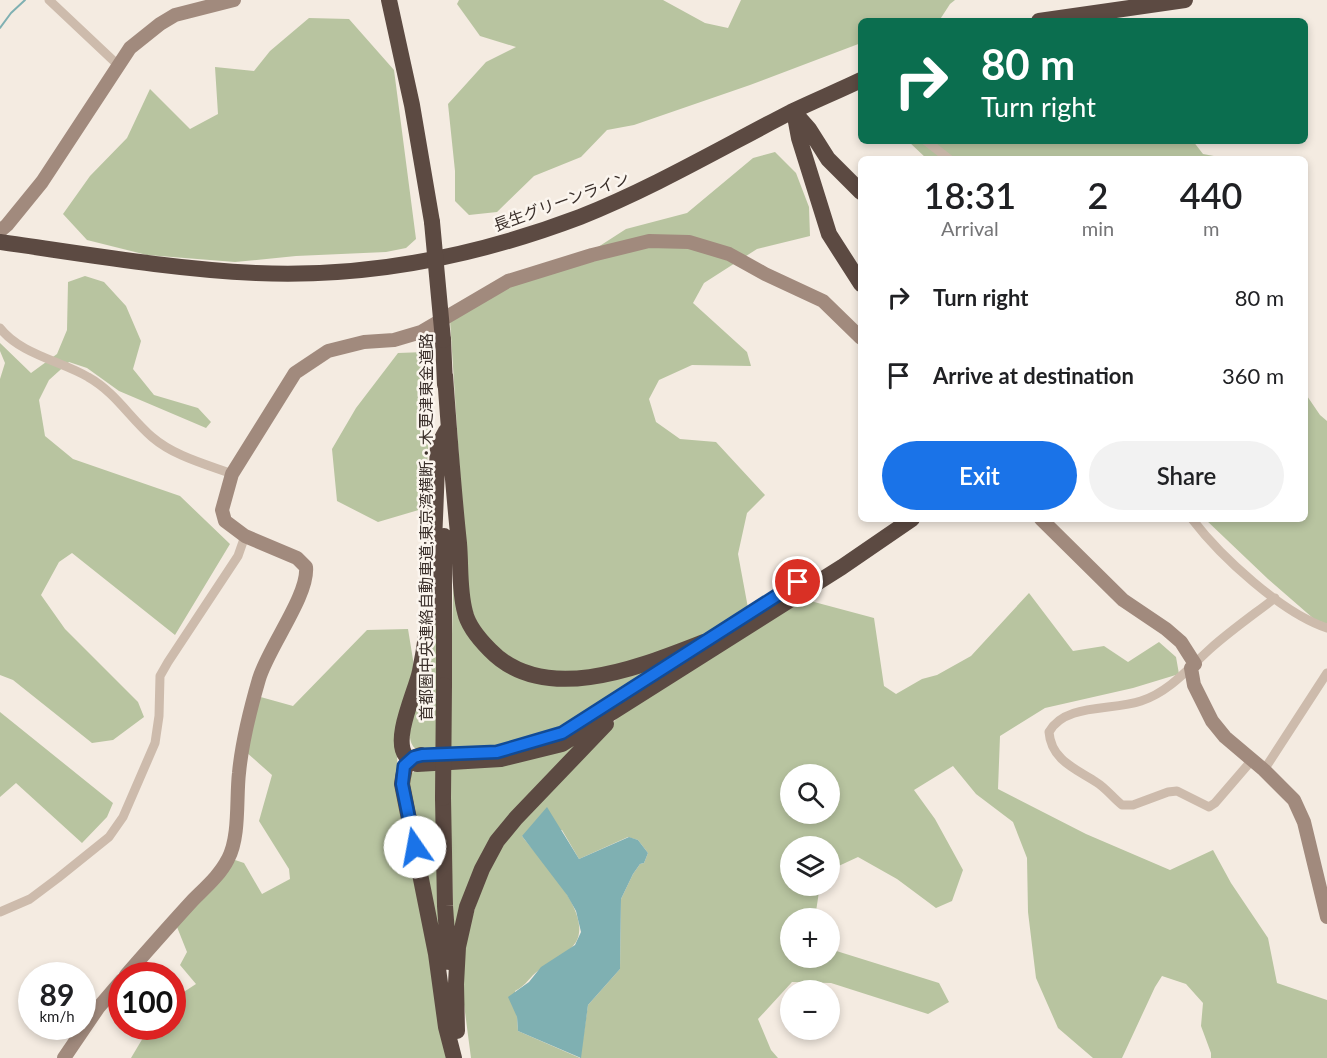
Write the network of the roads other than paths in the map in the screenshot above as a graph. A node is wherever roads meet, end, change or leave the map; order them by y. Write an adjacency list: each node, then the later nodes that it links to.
1 (49, 0): 6 (street)
2 (234, 0): 6 (street)
3 (388, 0): 17 (highway, 首都圏中央連絡自動車道;東京湾横断・木更津東金道路, bridge)
4 (1185, 0): 5 (highway)
5 (1060, 18)
6 (118, 65): 12 (street)
7 (858, 81): 8 (highway, 長生グリーンライン)
8 (794, 111): 11 (highway); 13 (highway, 長生グリーンライン); 14 (highway)
9 (930, 144): 10 (street)
10 (945, 156)
11 (858, 189)
12 (0, 231)
13 (0, 242)
14 (858, 279)
15 (0, 328): 19 (street)
16 (858, 335): 19 (street)
17 (445, 375): 18 (highway, 首都圏中央連絡自動車道;東京湾横断・木更津東金道路); 27 (highway)
18 (446, 431): 31 (highway); 38 (highway, 首都圏中央連絡自動車道;東京湾横断・木更津東金道路, bridge)
19 (232, 474): 24 (street)
20 (890, 522): 27 (highway)
21 (908, 522): 30 (highway)
22 (1044, 522): 28 (street)
23 (1195, 522): 25 (street)
24 (246, 536): 34 (street); 36 (street)
25 (1275, 598): 26 (street); 28 (street)
26 (1327, 628)
27 (704, 642): 31 (highway)
28 (1193, 666): 32 (street); 32 (street)
29 (1327, 673): 33 (street)
30 (626, 704): 31 (highway); 38 (highway)
31 (411, 760): 40 (highway)
32 (1252, 760): 33 (street)
33 (1264, 770): 35 (street)
34 (0, 912)
35 (1327, 917)
36 (138, 962)
37 (108, 996): 39 (street)
38 (457, 1031): 41 (highway, 首都圏中央連絡自動車道;東京湾横断・木更津東金道路)
39 (64, 1058)
40 (454, 1058)
41 (461, 1058)

